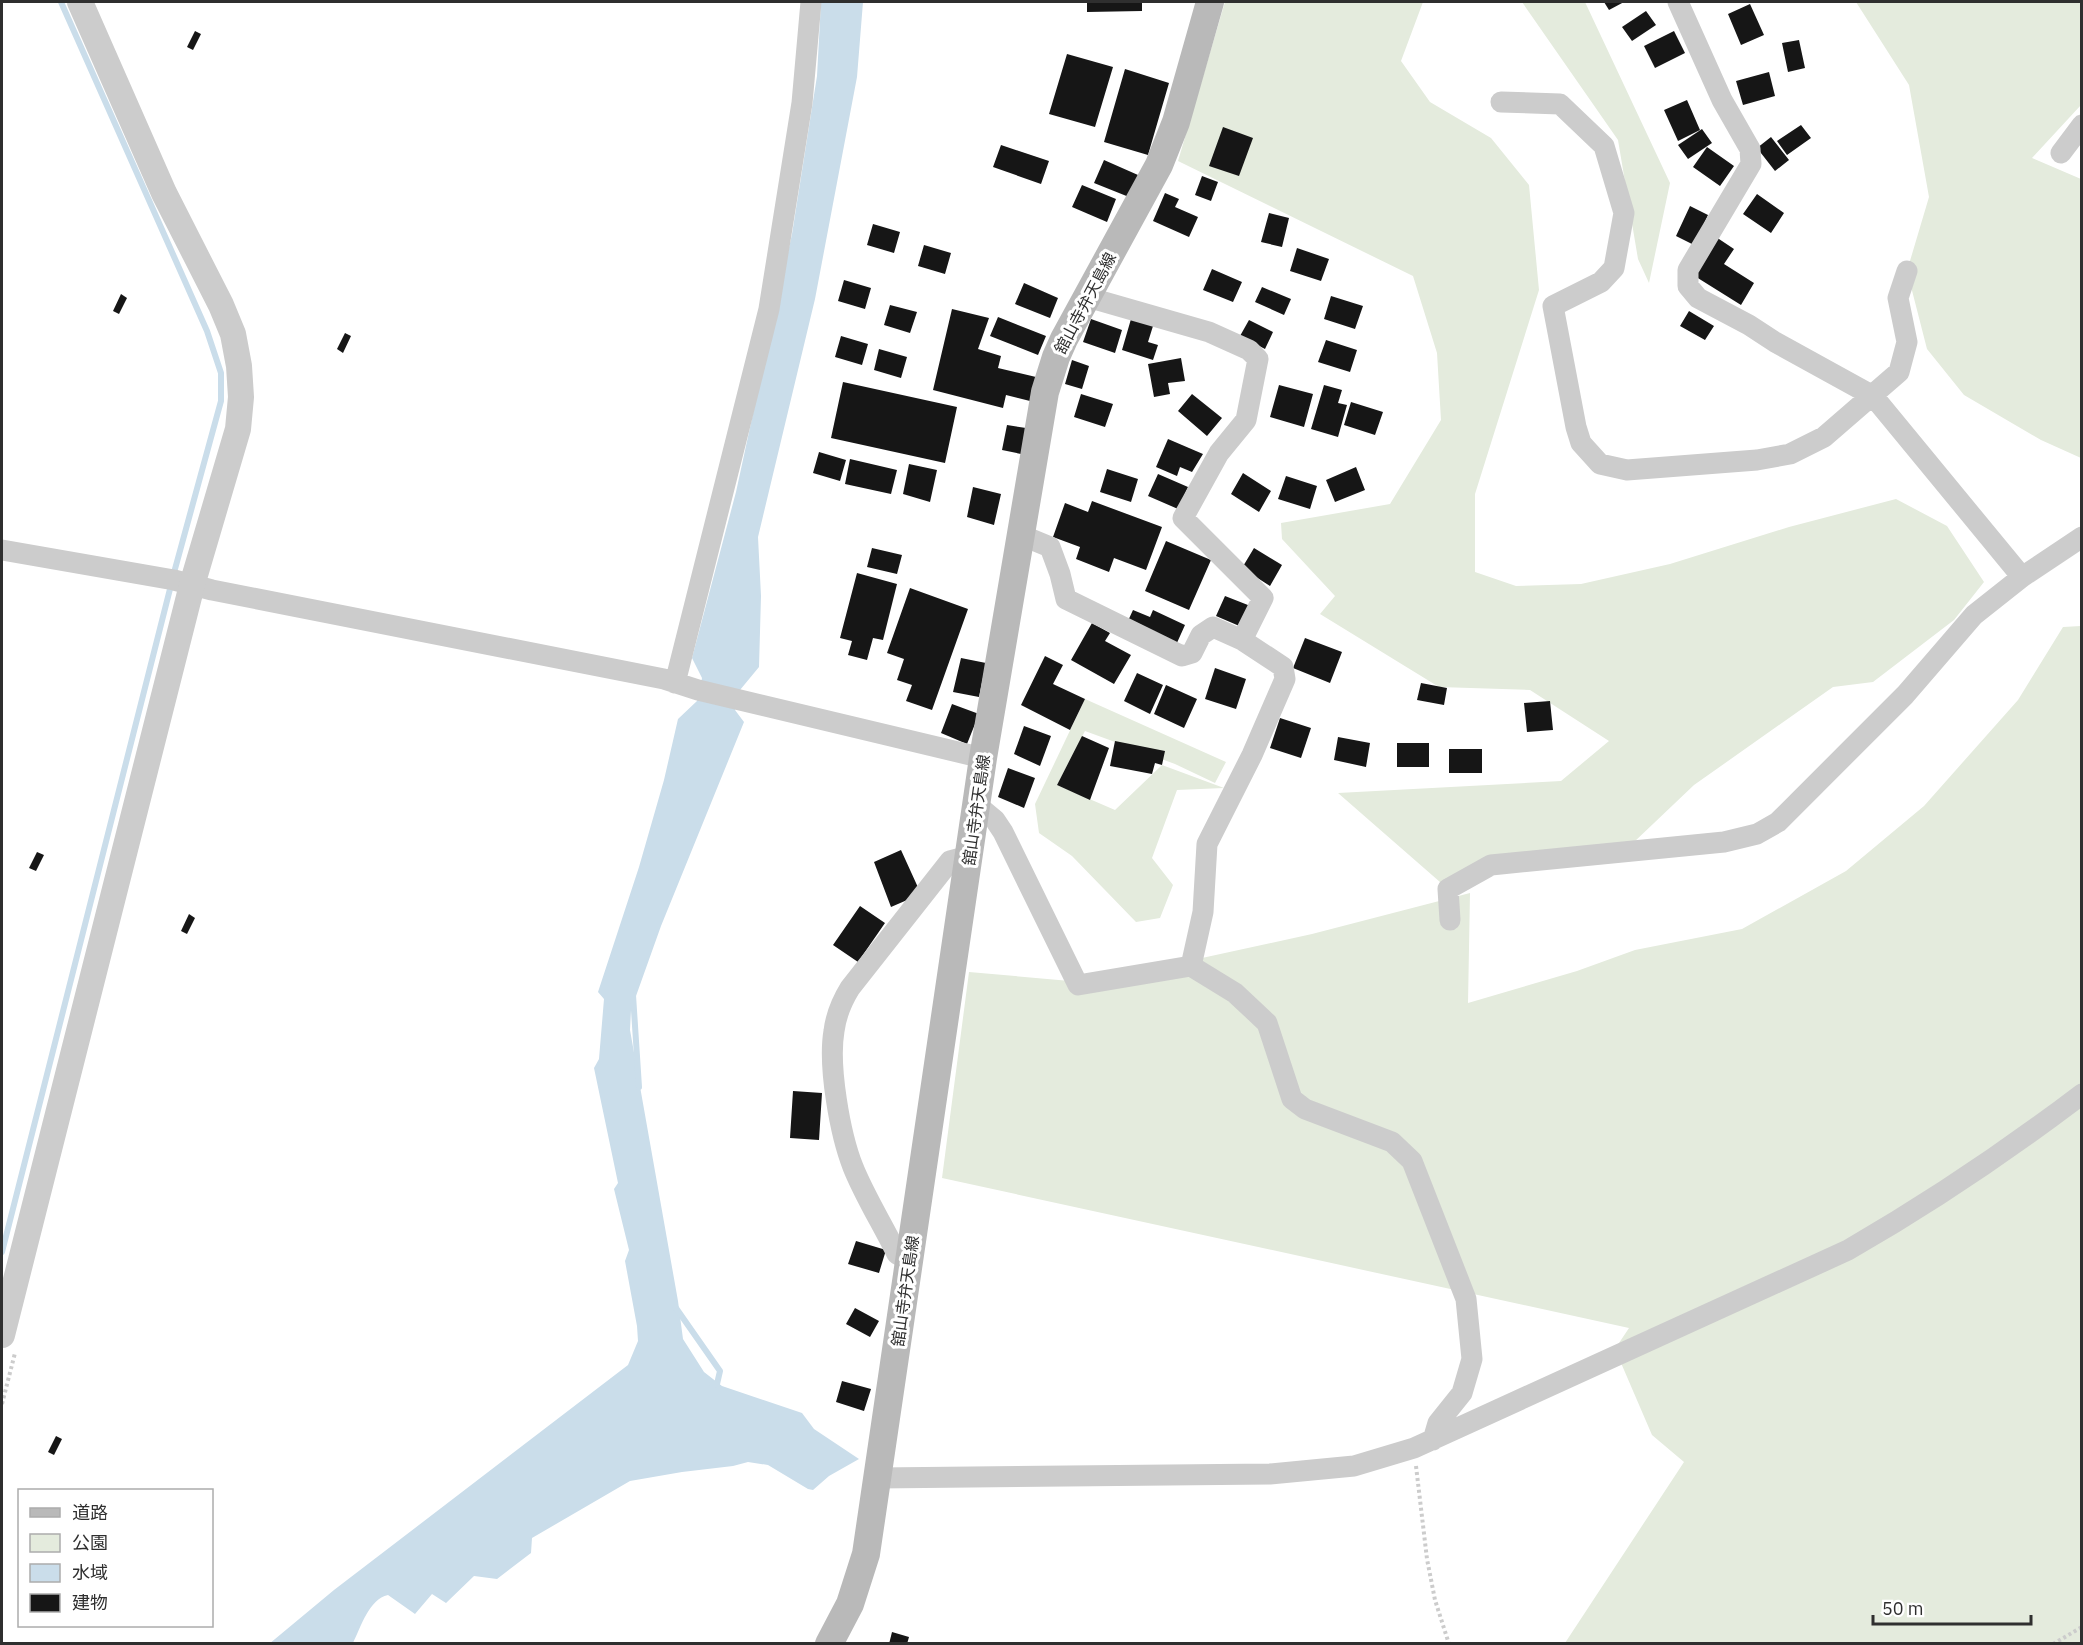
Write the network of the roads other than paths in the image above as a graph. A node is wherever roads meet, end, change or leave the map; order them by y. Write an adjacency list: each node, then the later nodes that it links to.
1 (80, 2): 15 (street)
2 (811, 2): 17 (street)
3 (1210, 2): 9 (main road, 舘山寺弁天島線)
4 (1678, 2): 10 (street)
5 (1501, 102): 10 (street)
6 (2082, 125): 7 (street)
7 (2061, 153)
8 (1907, 271): 10 (street)
9 (1087, 297): 11 (main road, 舘山寺弁天島線); 16 (street)
10 (1873, 396): 14 (street)
11 (1021, 535): 16 (street); 18 (main road, 舘山寺弁天島線)
12 (2082, 537): 14 (street)
13 (2, 550): 15 (street)
14 (2022, 578): 21 (street)
15 (192, 585): 17 (street); 25 (street)
16 (1242, 640): 22 (street)
17 (675, 683): 18 (street)
18 (983, 758): 19 (main road, 舘山寺弁天島線)
19 (976, 805): 20 (main road, 舘山寺弁天島線); 22 (street)
20 (969, 856): 24 (main road, 舘山寺弁天島線); 24 (street)
21 (1450, 920)
22 (1191, 966): 26 (street)
23 (2082, 1094): 26 (street)
24 (910, 1261): 27 (main road, 舘山寺弁天島線)
25 (2, 1335)
26 (1423, 1444): 27 (street)
27 (878, 1478): 28 (main road, 舘山寺弁天島線)
28 (829, 1644)

